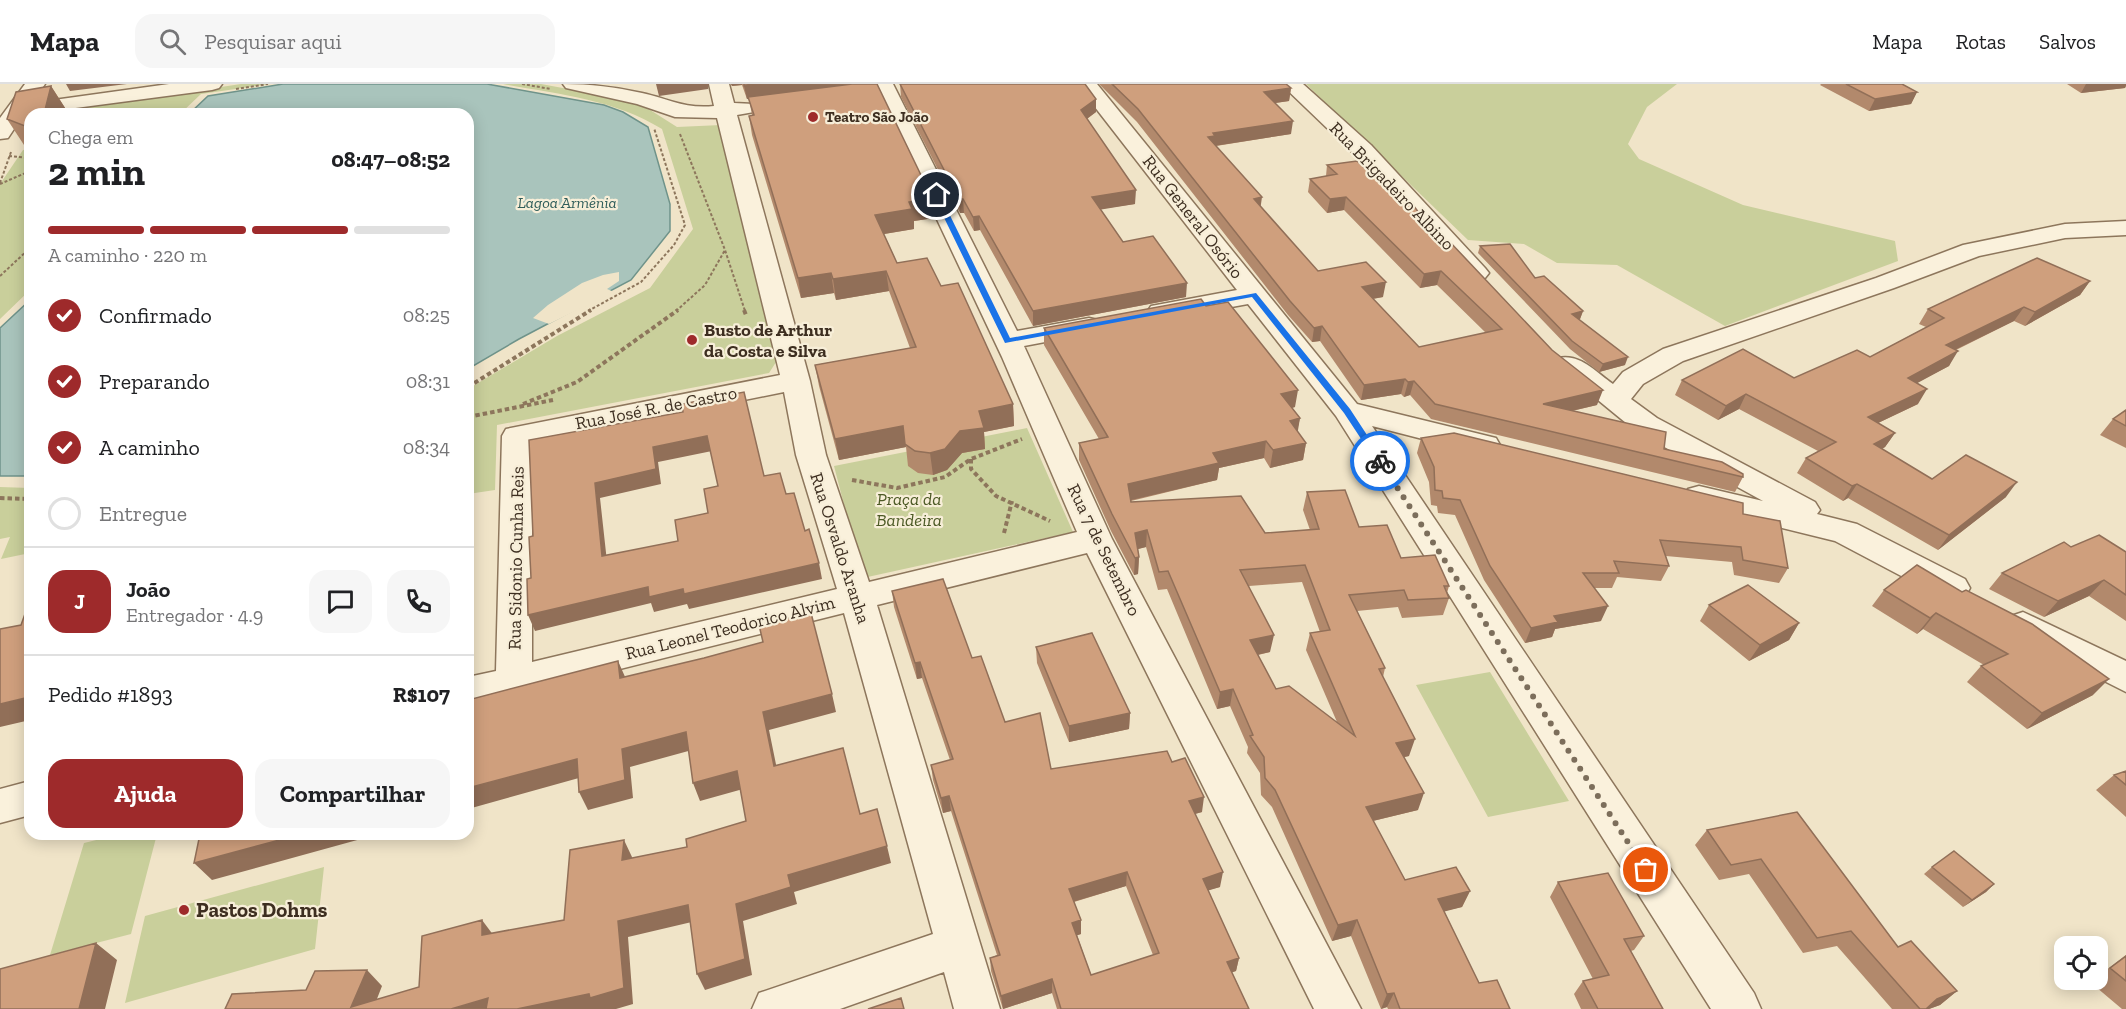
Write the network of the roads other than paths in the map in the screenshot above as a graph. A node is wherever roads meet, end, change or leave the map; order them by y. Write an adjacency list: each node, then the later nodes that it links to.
1 (35, 84): 11 (street)
2 (212, 84): 9 (street)
3 (1088, 84): 15 (street, Rua General Osório)
4 (1291, 84): 14 (street, Rua Brigadeiro Albino)
5 (564, 87): 7 (street)
6 (885, 89): 16 (street, Rua 7 de Setembro)
7 (723, 97): 8 (street); 18 (street, Rua Osvaldo Aranha)
8 (769, 105)
9 (43, 108)
10 (24, 111): 11 (street)
11 (15, 112): 12 (street)
12 (0, 133)
13 (2126, 228): 19 (street)
14 (1492, 290)
15 (1254, 295): 16 (street); 20 (street, Rua General Osório)
16 (1008, 341): 25 (street, Rua 7 de Setembro)
17 (1550, 349): 19 (street)
18 (796, 381): 21 (street, Rua José R. de Castro); 26 (street, Rua Osvaldo Aranha)
19 (1615, 400): 24 (street)
20 (1347, 411): 22 (street); 36 (street, Rua General Osório)
21 (515, 422): 28 (street, Rua Sidonio Cunha Reis)
22 (1509, 451)
23 (1672, 490): 24 (street)
24 (1845, 532): 27 (street)
25 (1096, 539): 26 (street, Rua Leonel Teodorico Alvim); 35 (street, Rua 7 de Setembro)
26 (857, 597): 28 (street, Rua Leonel Teodorico Alvim); 32 (street, Rua Osvaldo Aranha)
27 (2126, 678)
28 (514, 680): 29 (street, Rua Leonel Teodorico Alvim)
29 (474, 690)
30 (24, 800): 31 (street)
31 (0, 806)
32 (959, 946): 33 (street); 34 (street, Rua Osvaldo Aranha)
33 (775, 1009)
34 (977, 1009)
35 (1338, 1009)
36 (1738, 1009)

